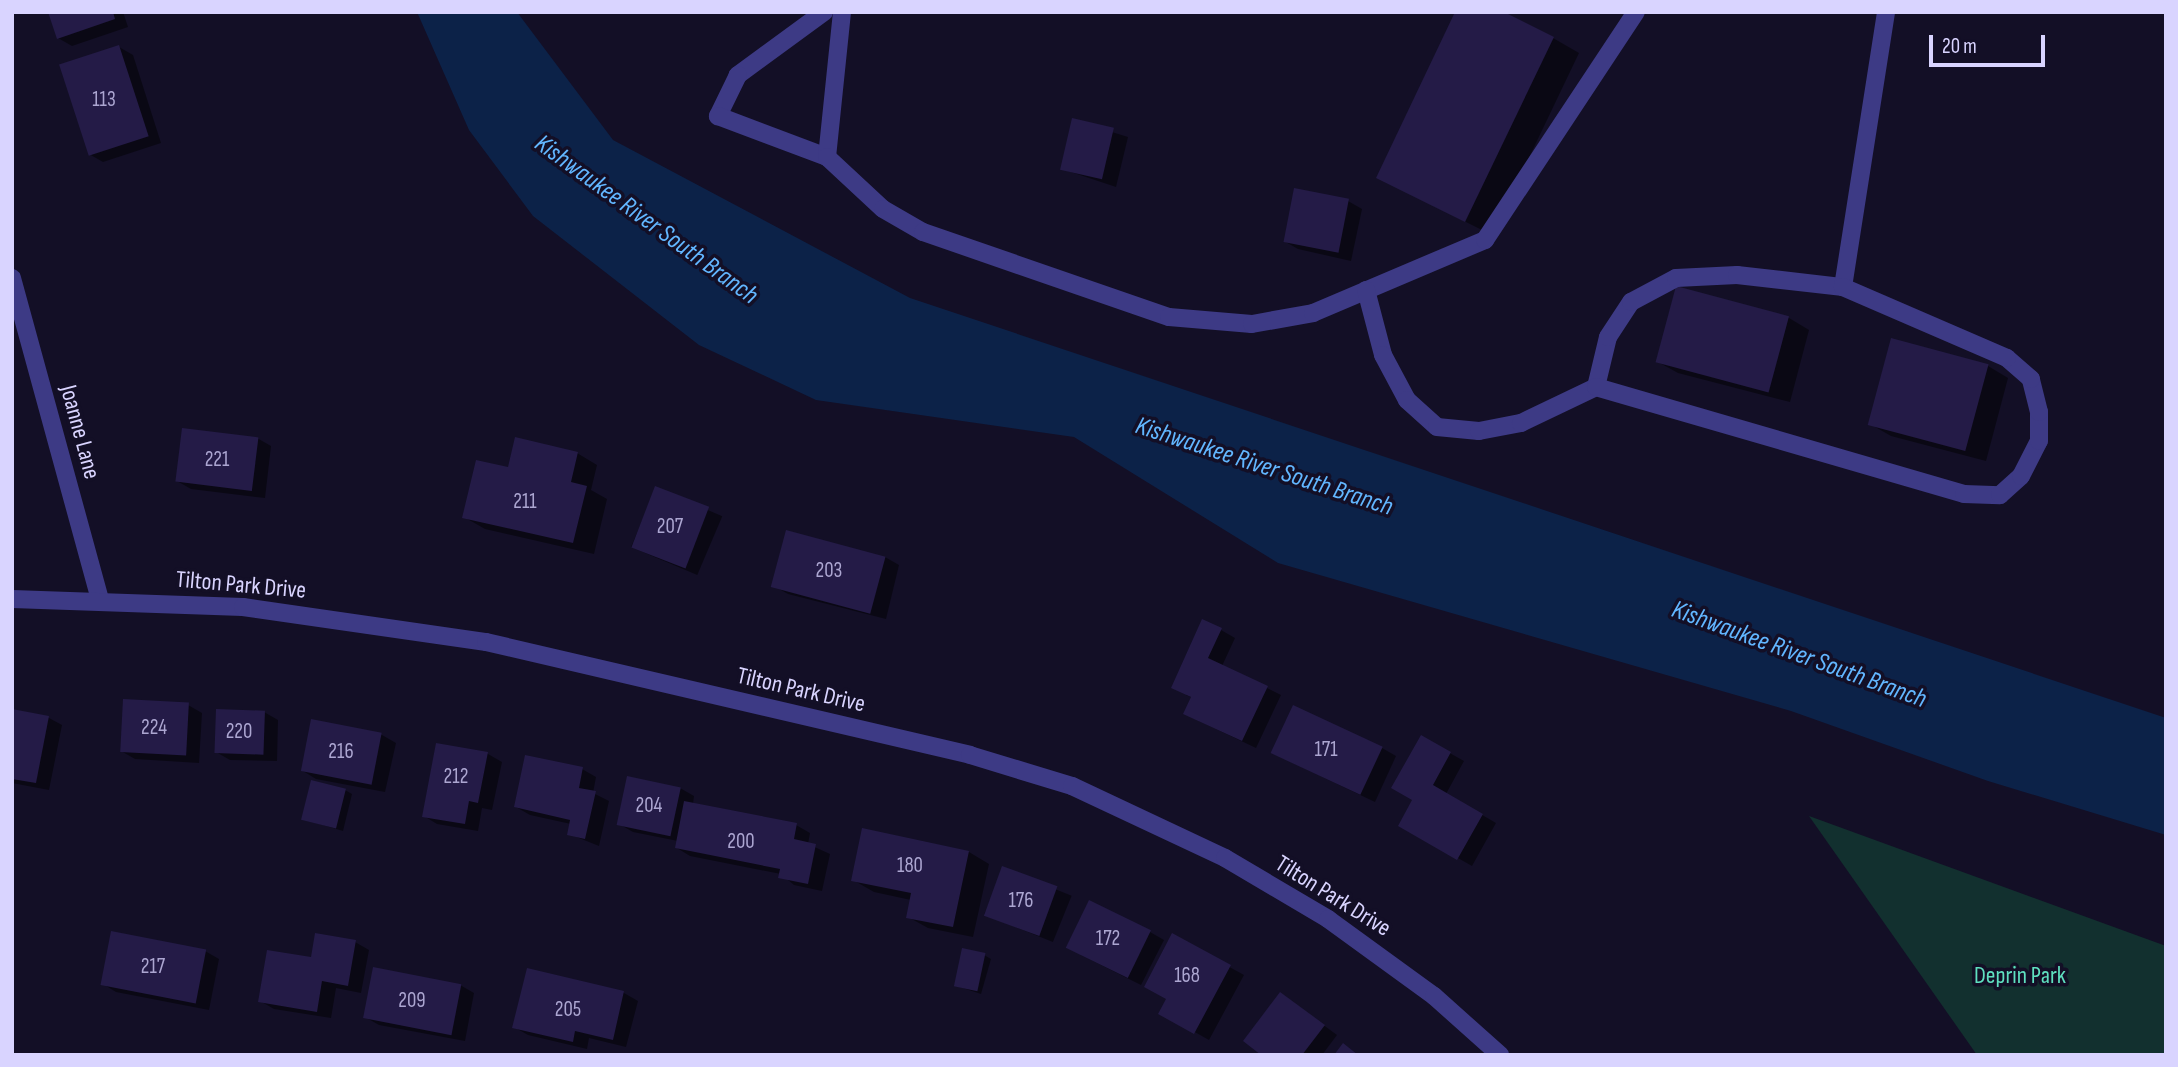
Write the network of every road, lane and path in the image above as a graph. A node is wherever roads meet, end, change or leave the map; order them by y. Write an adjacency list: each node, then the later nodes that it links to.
1 (824, 12): 5 (street)
2 (842, 12): 5 (street)
3 (1636, 12): 8 (street)
4 (1886, 12): 7 (street)
5 (827, 157): 8 (street)
6 (12, 278): 11 (street, Joanne Lane)
7 (1843, 287): 9 (street); 9 (street)
8 (1366, 290): 9 (street)
9 (1596, 387)
10 (12, 599): 11 (street, Tilton Park Drive)
11 (100, 600): 12 (street, Tilton Park Drive)
12 (1500, 1055)

